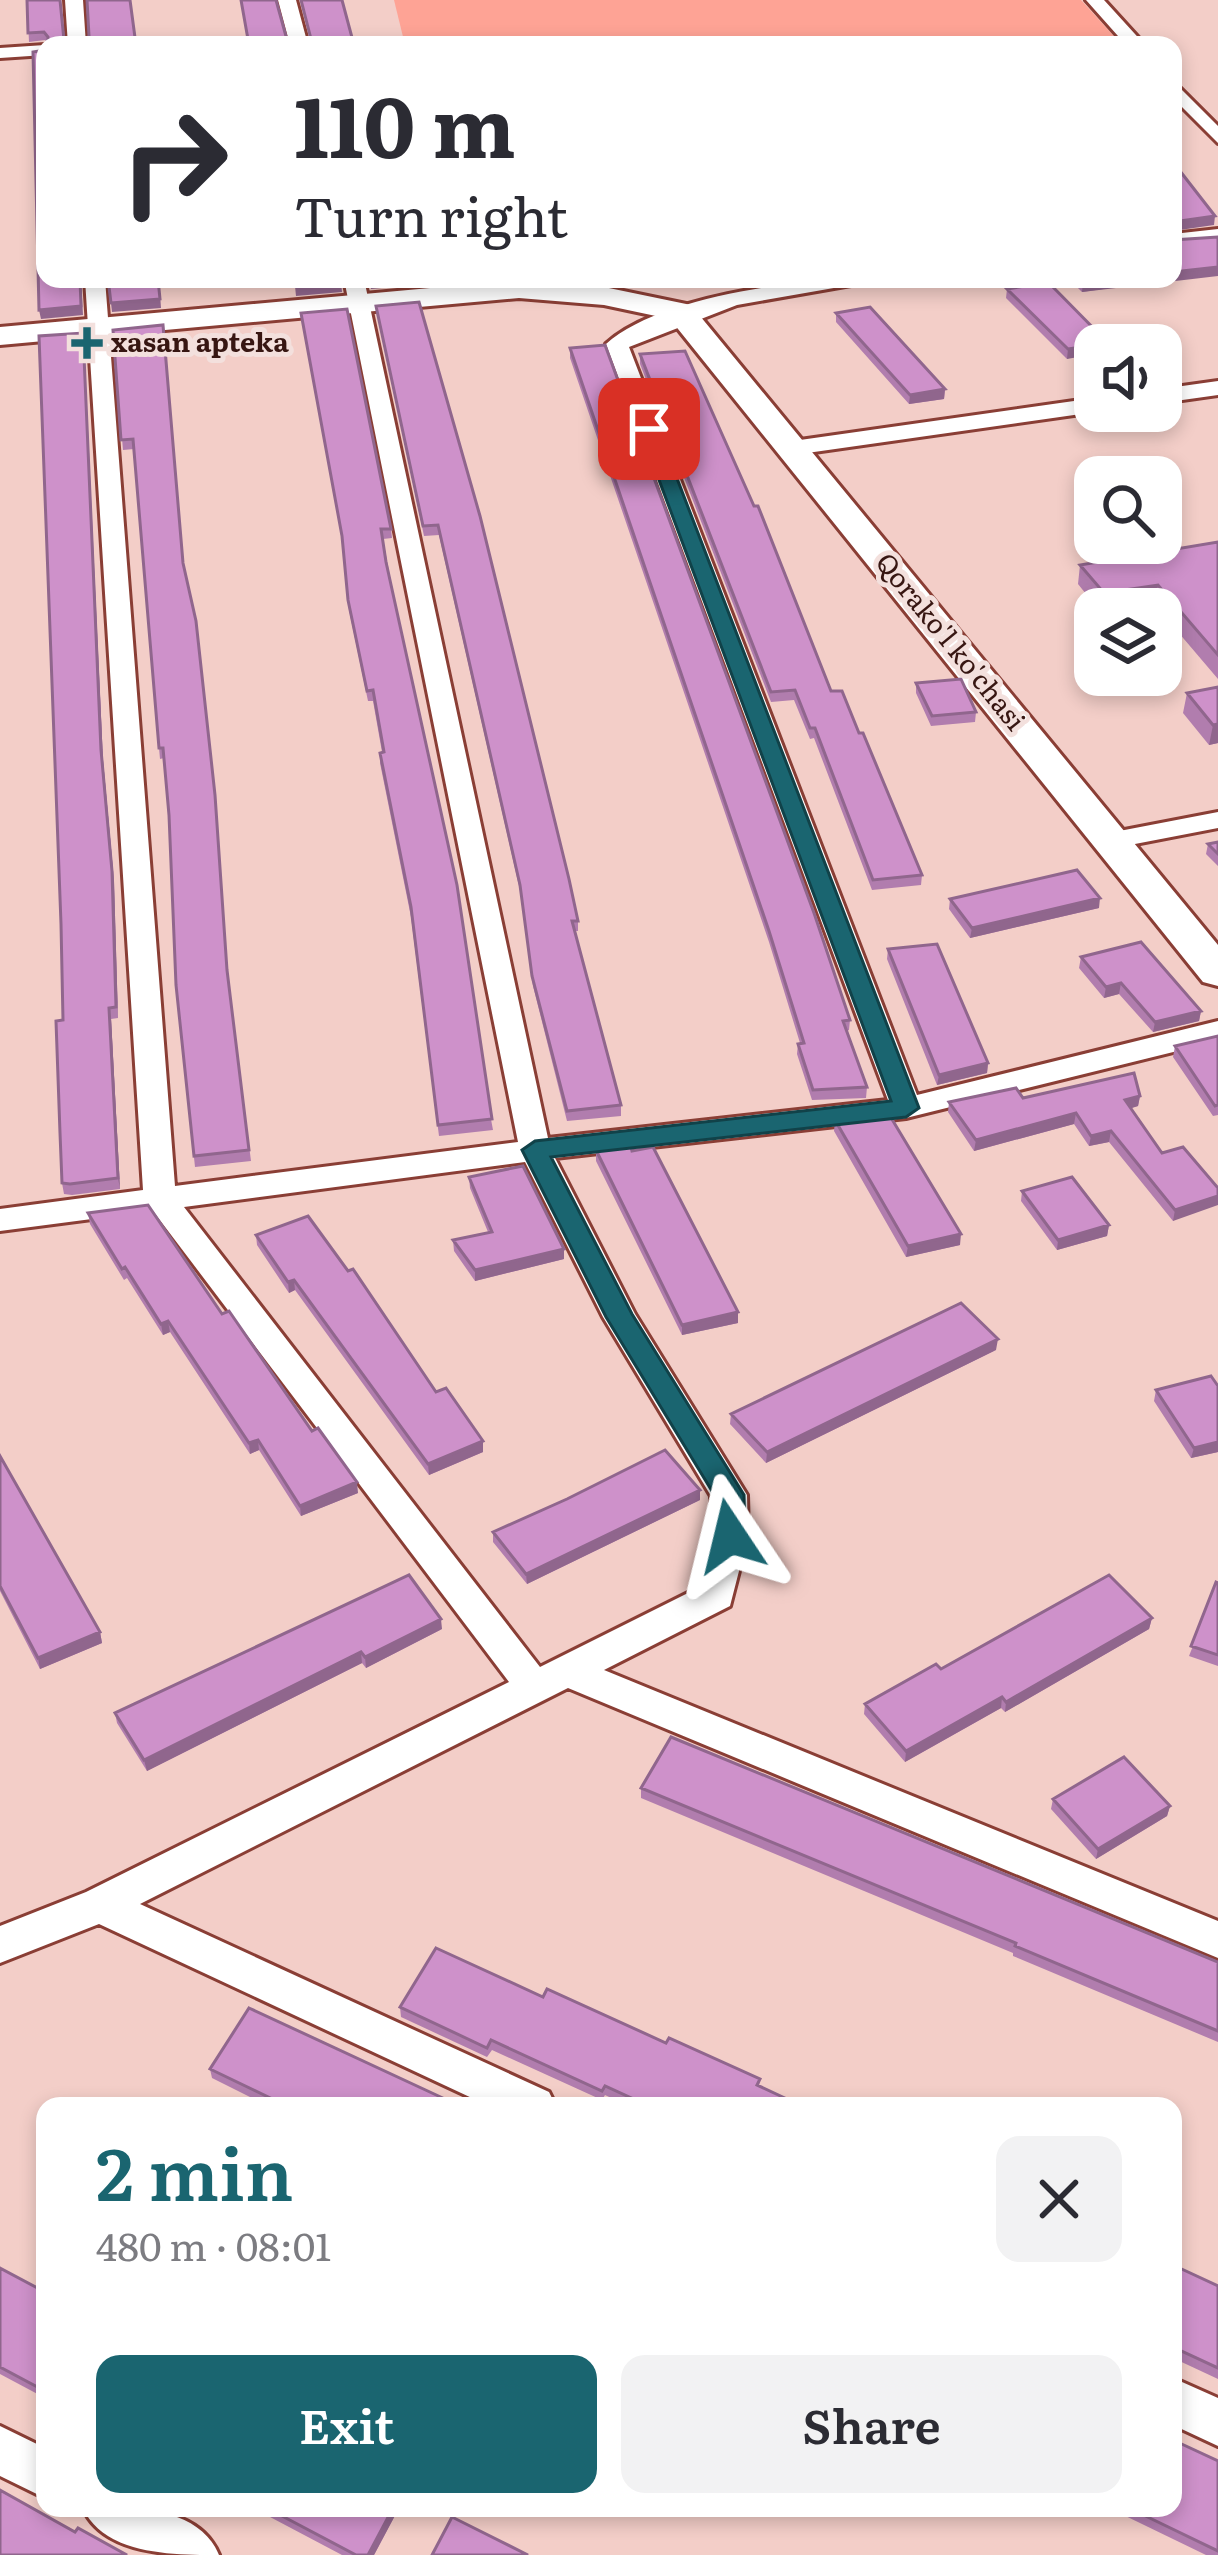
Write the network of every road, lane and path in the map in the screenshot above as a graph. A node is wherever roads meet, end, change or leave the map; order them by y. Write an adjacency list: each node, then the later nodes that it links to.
1 (74, 0): 4 (street)
2 (287, 0): 5 (street)
3 (1095, 0): 6 (street)
4 (76, 36)
5 (297, 36)
6 (1128, 36)
7 (36, 51): 8 (street)
8 (0, 53)
9 (1182, 97): 10 (street)
10 (1218, 136)
11 (1218, 235): 12 (street)
12 (1182, 240)
13 (96, 288): 17 (street)
14 (774, 288): 16 (street)
15 (357, 290): 16 (street); 17 (street); 28 (street)
16 (680, 313): 22 (street, Qorako'l ko'chasi); 27 (street)
17 (99, 326): 18 (street); 29 (street)
18 (0, 336)
19 (1218, 388): 20 (street)
20 (1182, 393)
21 (1074, 408): 22 (street)
22 (794, 448): 24 (street, Qorako'l ko'chasi)
23 (1218, 820): 24 (street)
24 (1109, 841): 25 (street, Qorako'l ko'chasi)
25 (1218, 973)
26 (1218, 1031): 27 (street)
27 (906, 1108): 28 (street)
28 (535, 1150): 29 (street); 31 (street)
29 (160, 1198): 30 (street); 31 (street)
30 (0, 1220)
31 (550, 1679): 32 (street); 33 (street)
32 (100, 1906): 34 (street); 35 (street)
33 (1218, 1940)
34 (0, 1946)
35 (514, 2097)
36 (1182, 2405): 37 (street)
37 (1218, 2422)
38 (0, 2450): 39 (street)
39 (36, 2469)
40 (124, 2517): 41 (street)
41 (195, 2555)

